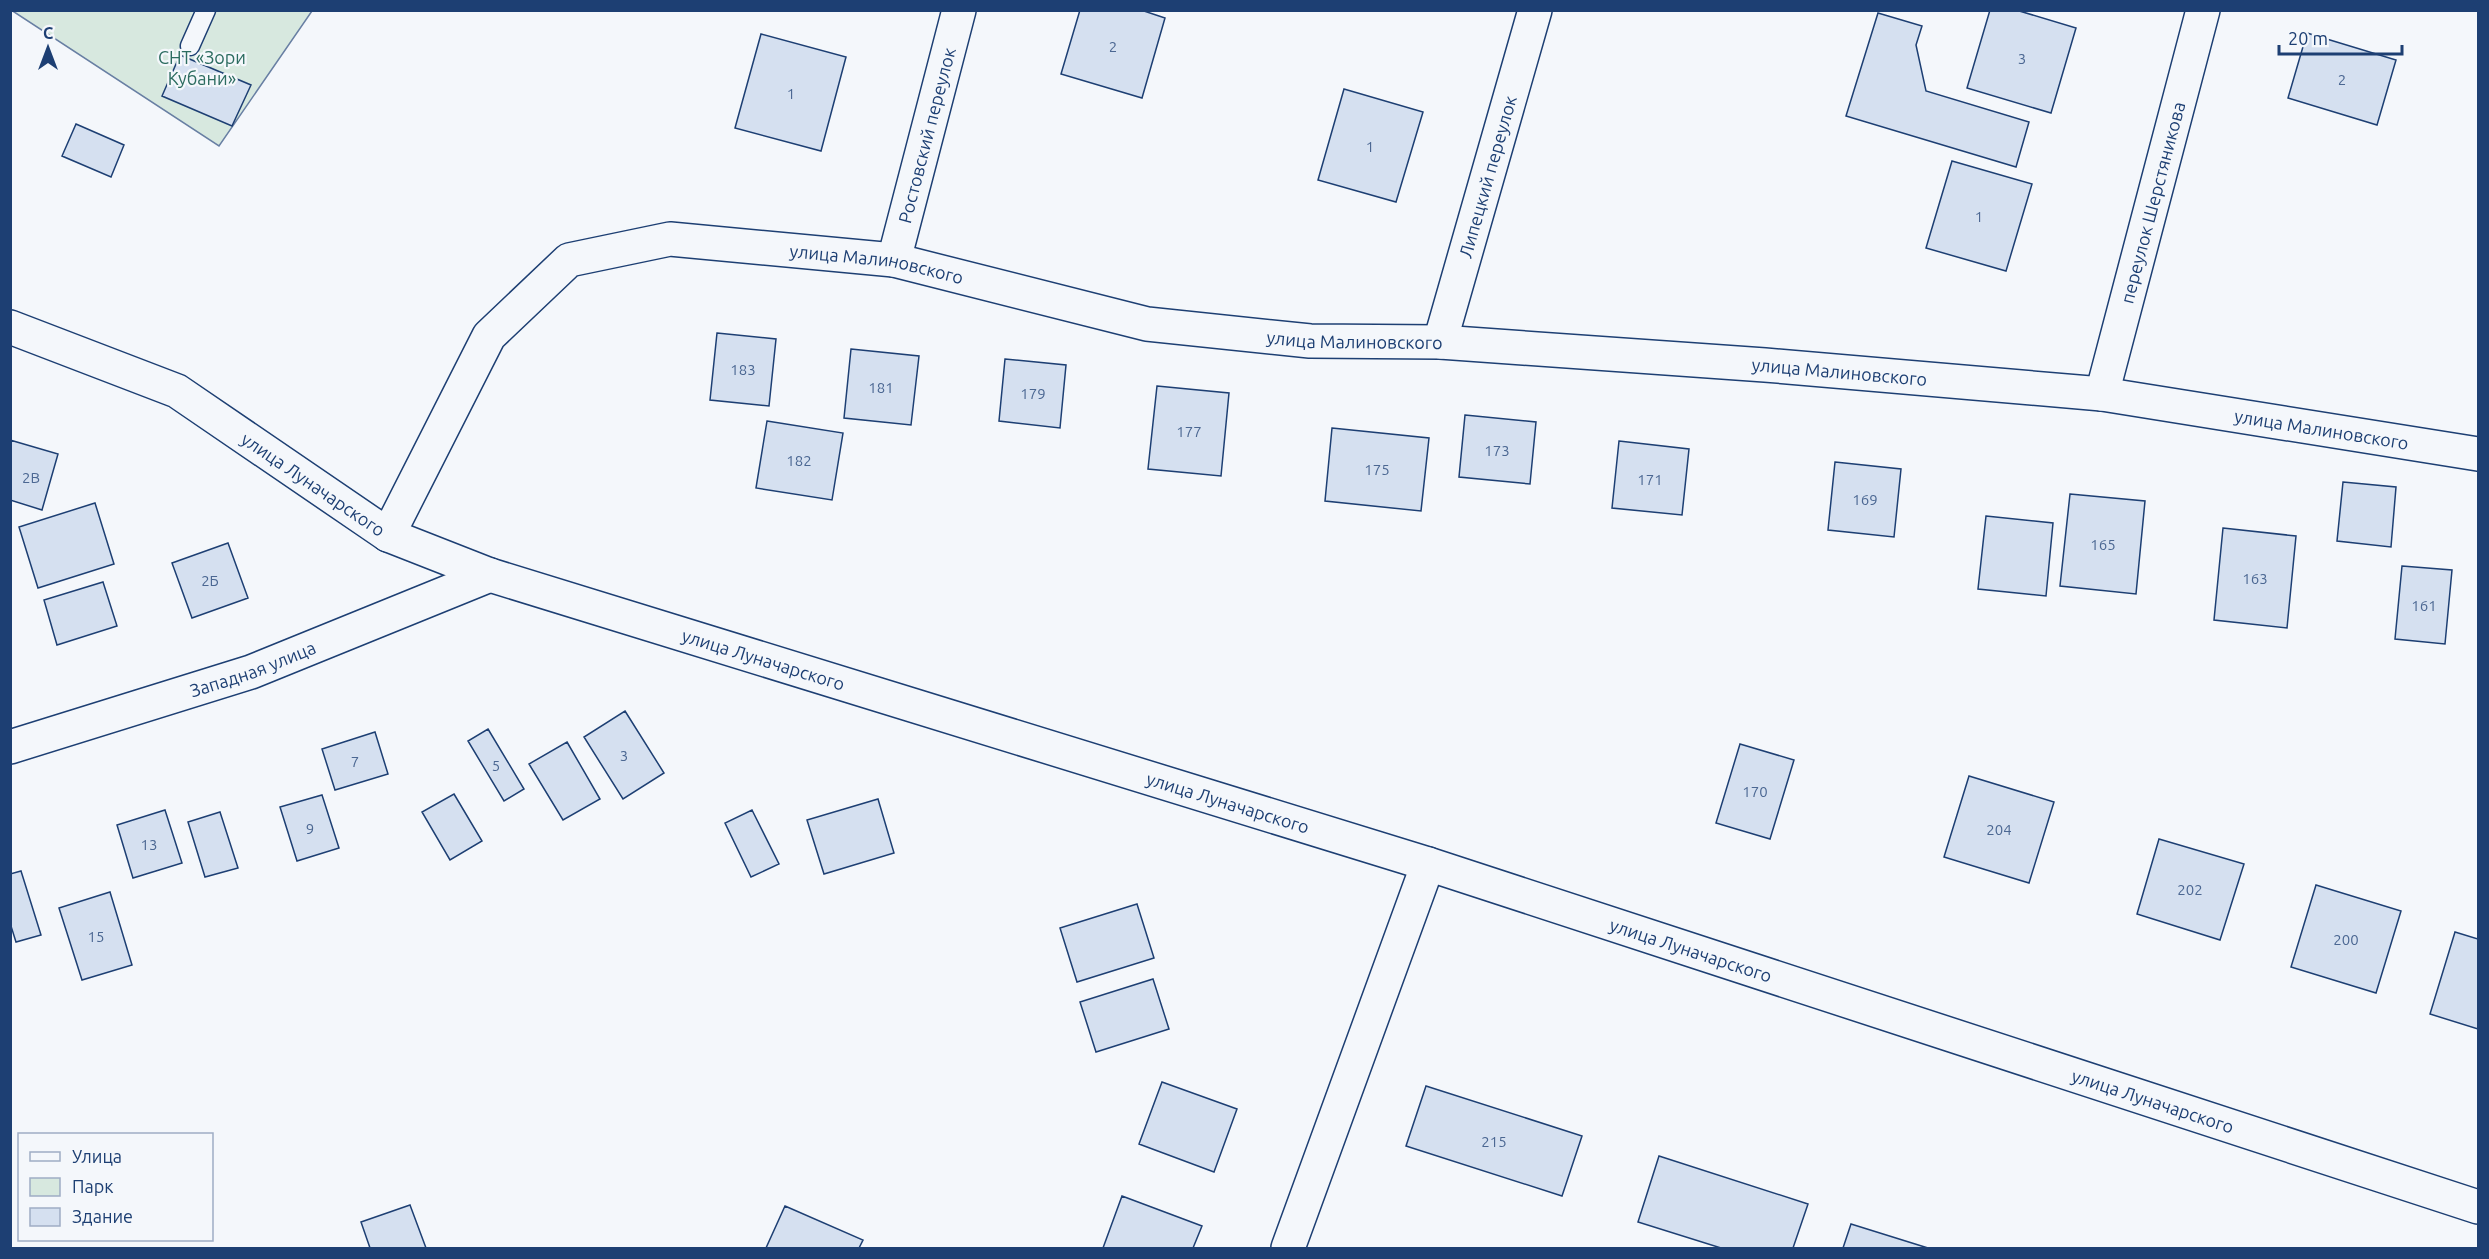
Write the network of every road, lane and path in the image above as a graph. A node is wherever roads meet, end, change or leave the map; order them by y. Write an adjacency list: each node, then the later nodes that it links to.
1 (206, 10): 5 (lane)
2 (959, 10): 6 (street, Ростовский переулок)
3 (1534, 10): 8 (street, Липецкий переулок)
4 (2203, 10): 9 (street, переулок Шерстяникова)
5 (190, 46)
6 (894, 260): 8 (street, улица Малиновского); 11 (street, улица Малиновского)
7 (10, 327): 11 (street, улица Луначарского)
8 (1440, 342): 9 (street, улица Малиновского)
9 (2102, 394): 10 (street, улица Малиновского)
10 (2478, 454)
11 (388, 535): 12 (street, улица Луначарского)
12 (490, 575): 13 (street, Западная улица); 14 (street, улица Луначарского)
13 (10, 747)
14 (1428, 864): 15 (street, улица Луначарского); 16 (street)
15 (2478, 1207)
16 (1288, 1248)

